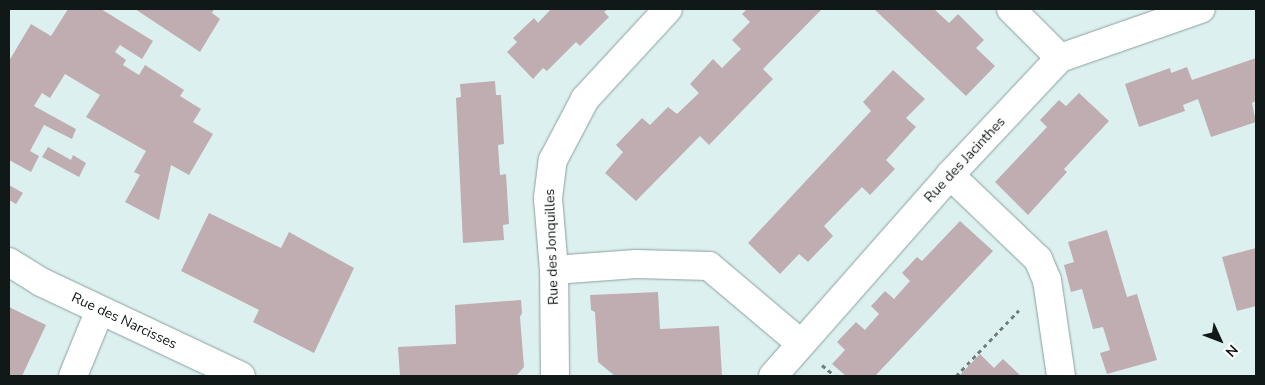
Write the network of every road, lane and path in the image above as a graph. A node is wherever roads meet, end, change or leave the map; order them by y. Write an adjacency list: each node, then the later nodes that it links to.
1 (668, 9): 7 (street, Rue des Jonquilles)
2 (1011, 9): 4 (street)
3 (1200, 9): 4 (street, Rue des Jacinthes)
4 (1060, 58): 5 (street, Rue des Jacinthes)
5 (950, 175): 8 (street); 10 (street, Rue des Jacinthes)
6 (9, 262): 9 (street, Rue des Narcisses)
7 (554, 270): 10 (street); 13 (street, Rue des Jonquilles)
8 (1047, 280): 15 (path); 16 (street)
9 (100, 310): 11 (street); 12 (street, Rue des Narcisses)
10 (800, 343): 14 (street, Rue des Jacinthes)
11 (73, 376)
12 (241, 376)
13 (555, 376)
14 (773, 376)
15 (956, 376)
16 (1061, 376)

